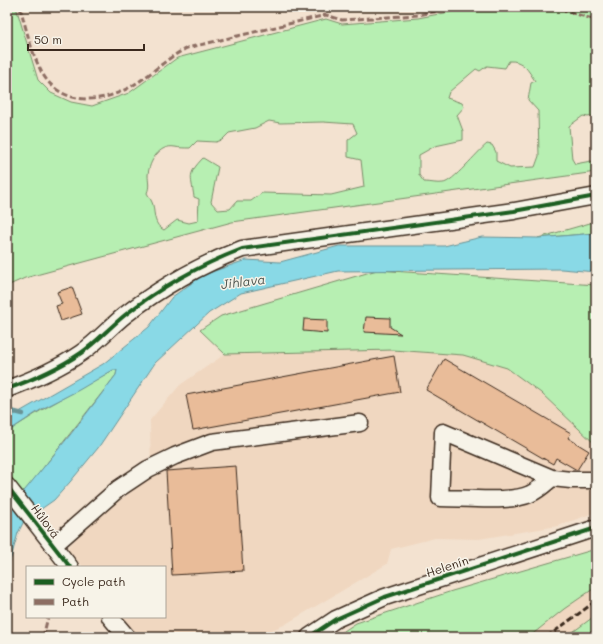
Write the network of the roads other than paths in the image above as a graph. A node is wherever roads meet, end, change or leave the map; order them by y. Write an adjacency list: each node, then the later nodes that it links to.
1 (596, 196): 2 (street)
2 (7, 389)
3 (360, 423): 8 (street)
4 (552, 478): 4 (street); 5 (street)
5 (596, 480)
6 (7, 486): 8 (street, Hůlová)
7 (596, 528): 12 (street, Helenín)
8 (53, 546): 9 (street, Hůlová)
9 (69, 566)
10 (111, 618): 11 (street)
11 (127, 637)
12 (309, 637)

